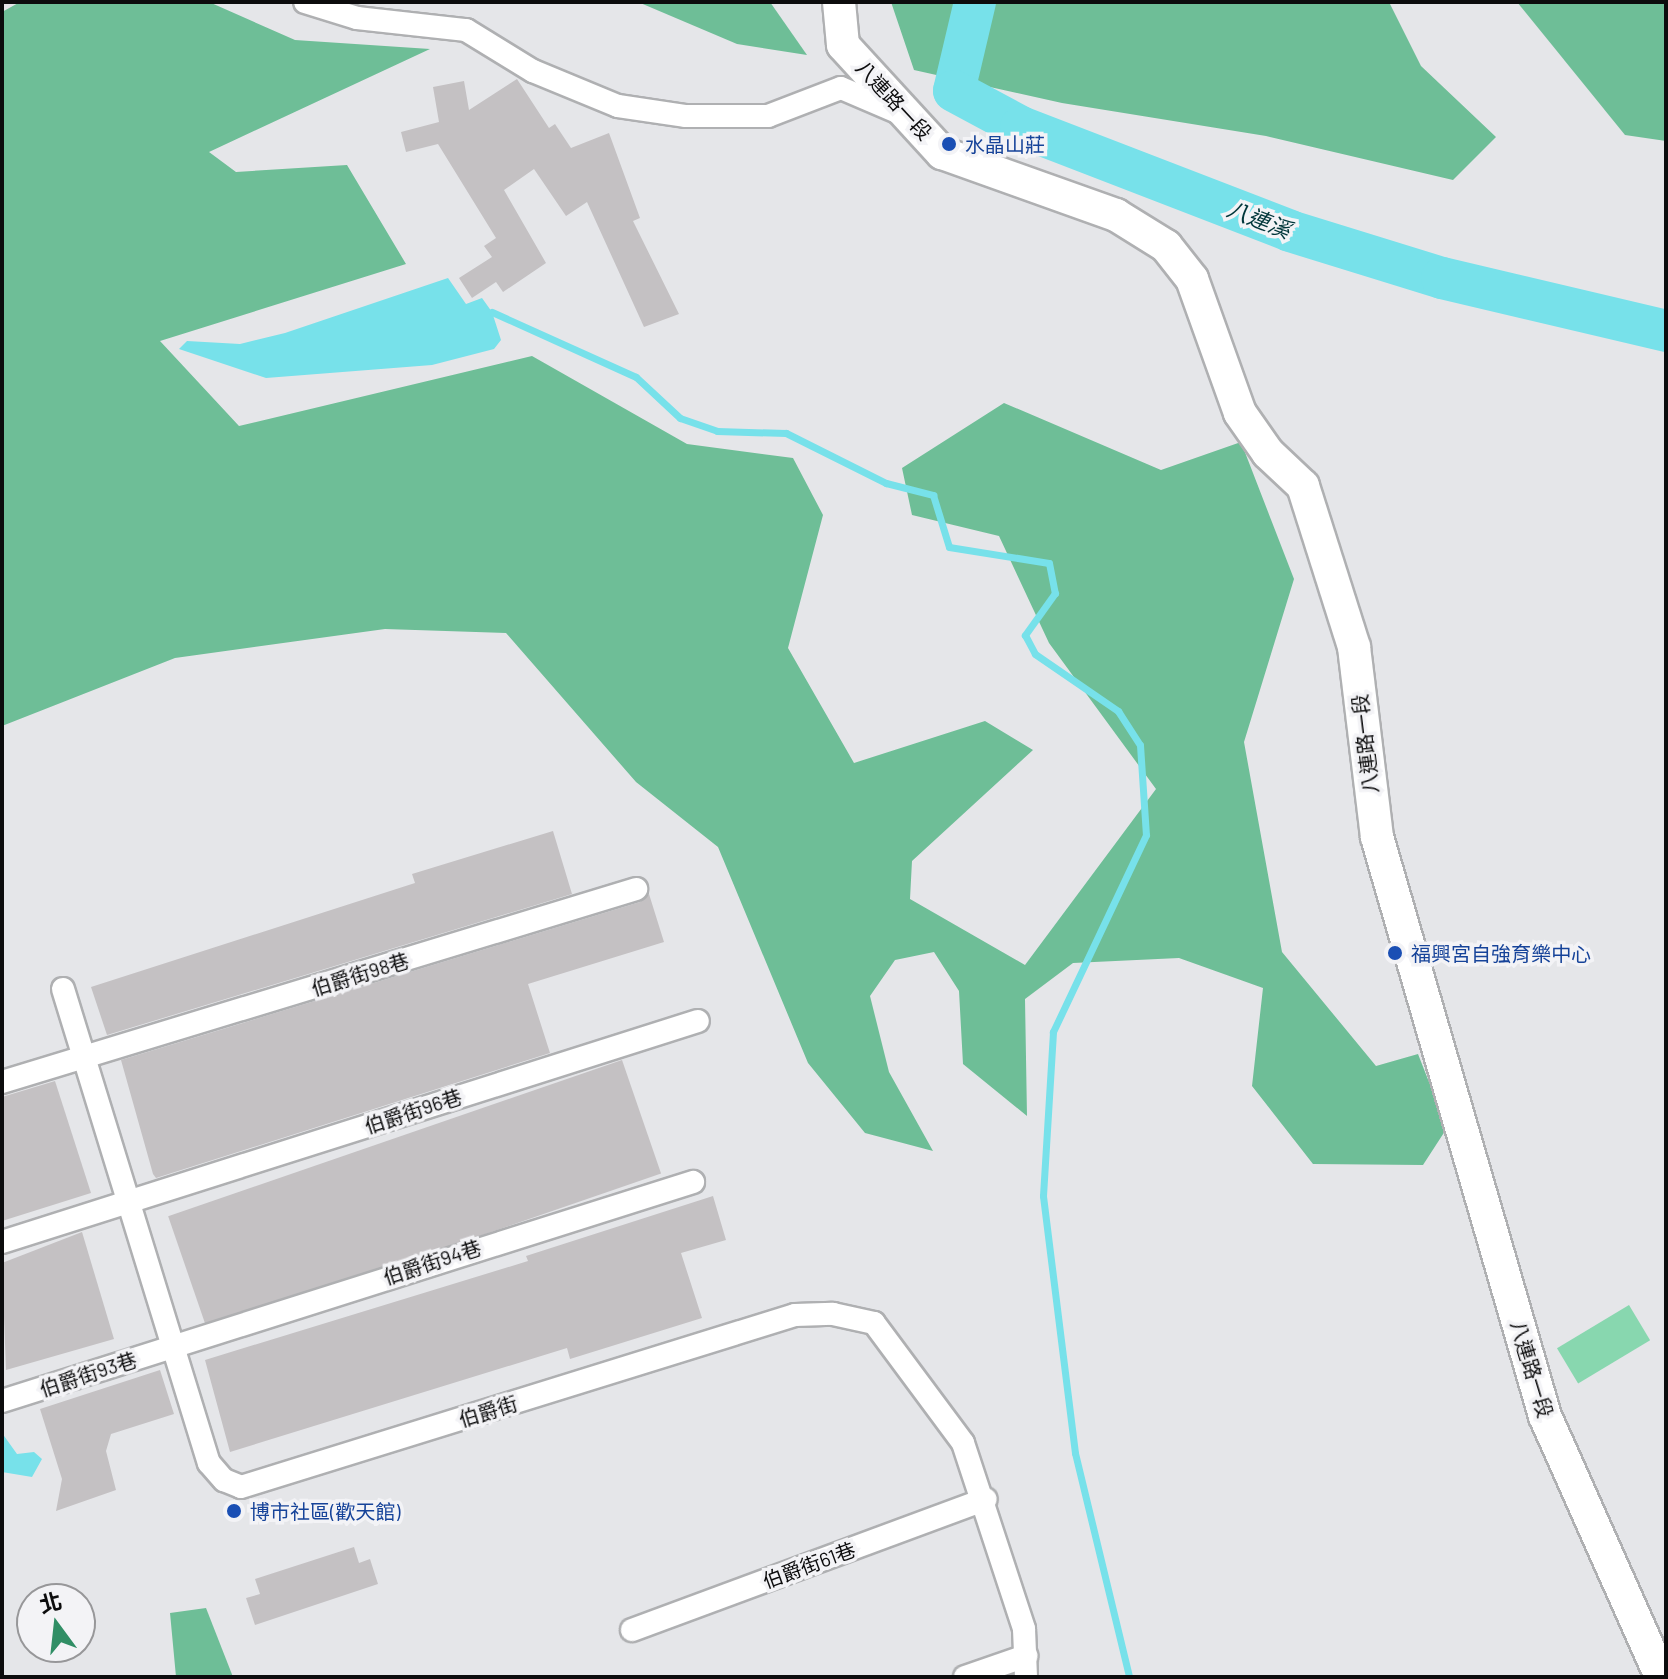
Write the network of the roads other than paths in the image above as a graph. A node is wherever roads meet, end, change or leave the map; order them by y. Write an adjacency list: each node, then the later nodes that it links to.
1 (305, 2): 3 (street)
2 (839, 2): 3 (street, 八連路一段)
3 (915, 118): 18 (street, 八連路一段)
4 (636, 889): 7 (street, 伯爵街98巷)
5 (63, 989): 7 (street, 伯爵街)
6 (698, 1021): 10 (street, 伯爵街96巷)
7 (84, 1058): 8 (street, 伯爵街98巷); 10 (street, 伯爵街)
8 (2, 1082)
9 (693, 1182): 12 (street, 伯爵街94巷)
10 (128, 1202): 11 (street, 伯爵街96巷); 12 (street, 伯爵街)
11 (2, 1242)
12 (173, 1346): 13 (street, 伯爵街93巷); 14 (street, 伯爵街)
13 (2, 1401)
14 (986, 1499): 15 (street, 伯爵街61巷); 16 (street, 伯爵街)
15 (632, 1630)
16 (1026, 1666): 17 (street)
17 (965, 1677)
18 (1661, 1677)

